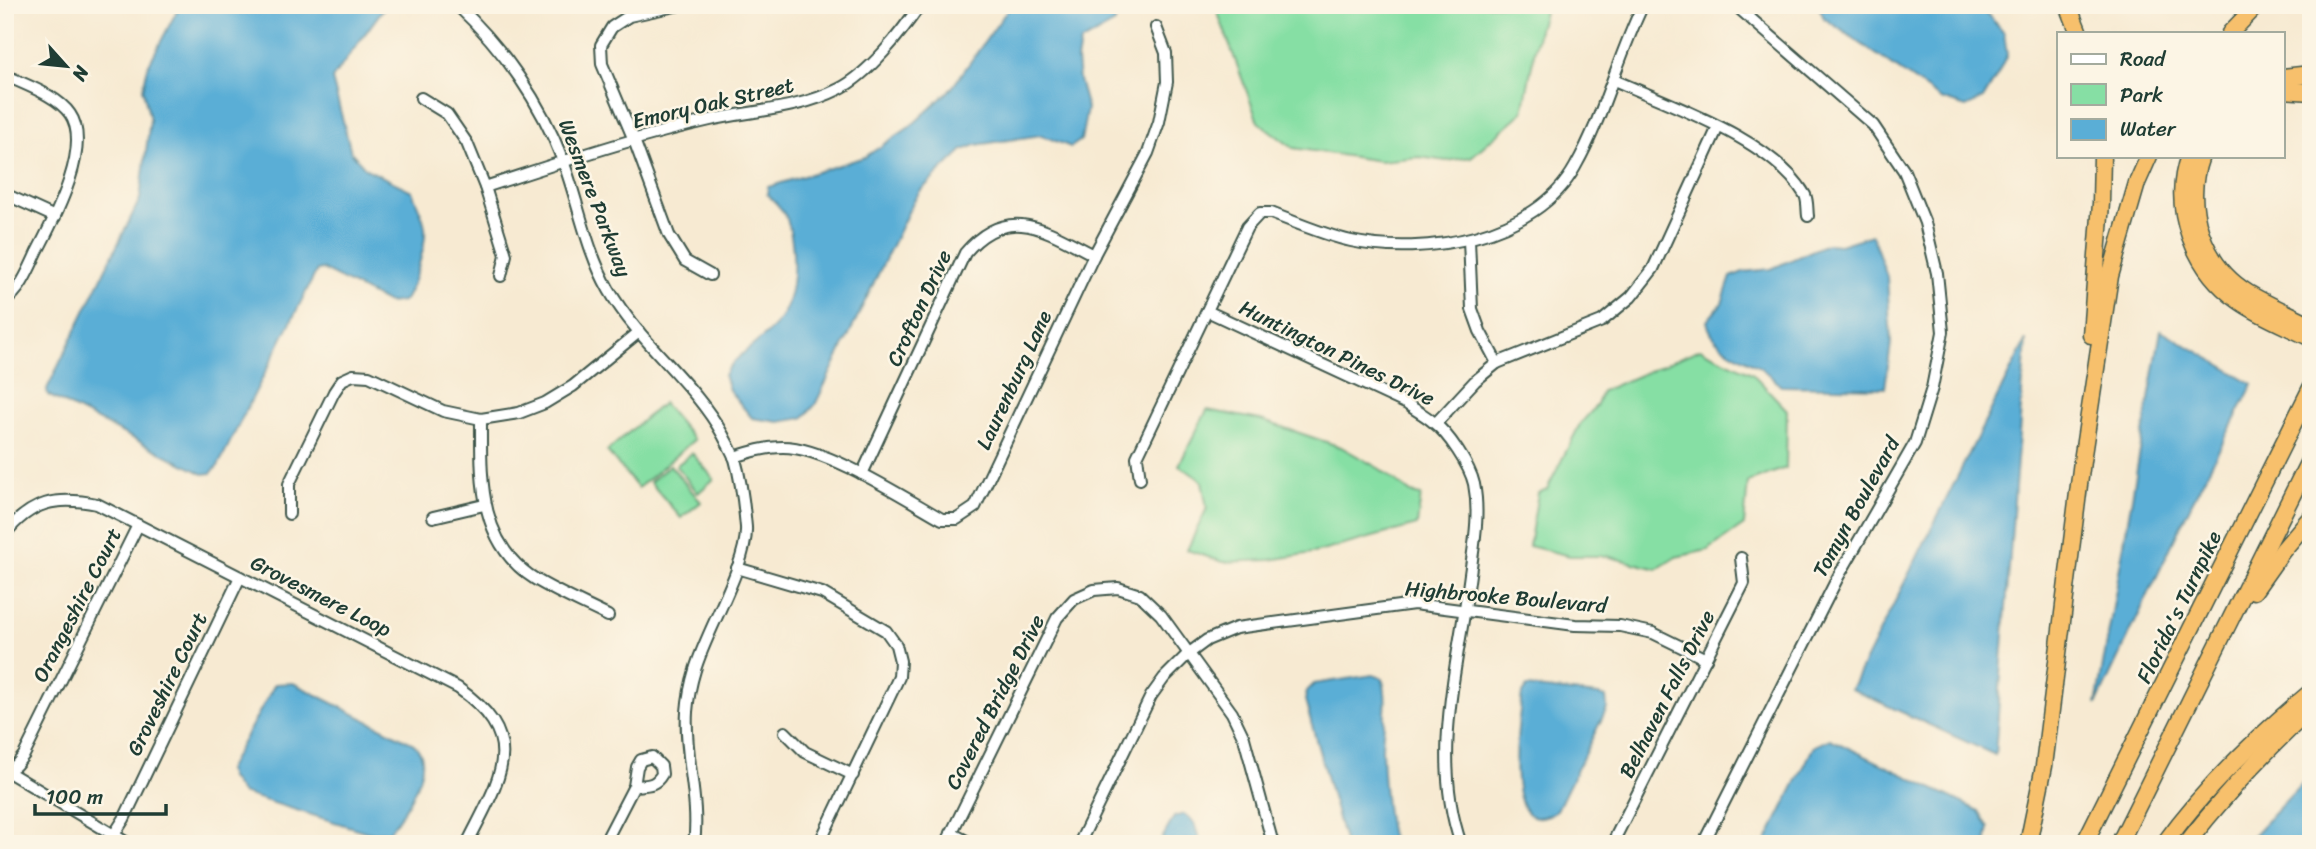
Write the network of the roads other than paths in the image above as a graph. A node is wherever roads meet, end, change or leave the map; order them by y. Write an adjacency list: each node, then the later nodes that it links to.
1 (680, 5): 19 (street)
2 (920, 5): 19 (street, Emory Oak Street)
3 (1643, 5): 14 (street)
4 (1735, 5): 78 (street, Tomyn Boulevard)
5 (2068, 5): 9 (highway)
6 (2257, 5): 10 (highway)
7 (458, 6): 24 (street, Wesmere Parkway)
8 (1156, 27): 30 (street, Laurenburg Lane)
9 (2079, 32)
10 (2231, 32)
11 (2311, 74): 13 (highway)
12 (5, 75): 28 (street)
13 (2284, 77)
14 (1614, 80): 18 (street); 29 (street)
15 (2284, 90): 16 (highway)
16 (2311, 92)
17 (421, 98): 25 (street)
18 (1718, 127): 27 (street); 38 (street)
19 (634, 140): 24 (street, Emory Oak Street); 32 (street)
20 (2102, 158): 31 (highway)
21 (2148, 158): 31 (highway)
22 (2189, 158): 37 (highway)
23 (2201, 158): 37 (highway)
24 (563, 161): 25 (street, Emory Oak Street); 36 (street, Wesmere Parkway)
25 (485, 187): 33 (street)
26 (5, 194): 28 (street)
27 (1808, 216)
28 (55, 218): 34 (street)
29 (1469, 240): 35 (street); 38 (street)
30 (1094, 256): 44 (street, Crofton Drive); 44 (street, Laurenburg Lane)
31 (2104, 272): 79 (highway)
32 (710, 275)
33 (501, 276)
34 (5, 301)
35 (1207, 311): 41 (street, Huntington Pines Drive); 45 (street)
36 (639, 332): 40 (street); 42 (street, Wesmere Parkway)
37 (2309, 333)
38 (1497, 363): 41 (street)
39 (2311, 388): 80 (highway, Florida's Turnpike)
40 (481, 419): 46 (street); 47 (street)
41 (1436, 423): 55 (street, Huntington Pines Drive)
42 (734, 457): 44 (street, Laurenburg Lane); 53 (street, Wesmere Parkway)
43 (2311, 457): 57 (highway)
44 (862, 474)
45 (1140, 479)
46 (484, 505): 48 (street); 56 (street)
47 (289, 514)
48 (433, 517)
49 (2311, 517): 57 (highway)
50 (138, 525): 51 (street, Grovesmere Loop); 54 (street, Grovesmere Loop); 63 (street, Orangeshire Court)
51 (5, 534)
52 (1741, 558): 59 (street, Belhaven Falls Drive)
53 (737, 568): 64 (street); 71 (street, Wesmere Parkway)
54 (240, 577): 67 (street, Groveshire Court); 69 (street, Grovesmere Loop)
55 (1466, 609): 58 (street, Highbrooke Boulevard); 59 (street, Highbrooke Boulevard); 76 (street, Huntington Pines Drive)
56 (608, 616)
57 (2226, 630): 81 (highway)
58 (1188, 654): 66 (street, Covered Bridge Drive); 74 (street, Highbrooke Boulevard); 75 (street, Covered Bridge Drive)
59 (1706, 659): 77 (street, Belhaven Falls Drive)
60 (2311, 692): 82 (highway)
61 (2311, 709): 83 (highway)
62 (785, 732): 64 (street)
63 (6, 771): 67 (street)
64 (853, 775): 72 (street)
65 (634, 786): 70 (street)
66 (948, 838): 73 (street)
67 (111, 840): 68 (street)
68 (129, 844)
69 (467, 844)
70 (604, 844)
71 (694, 844)
72 (819, 844)
73 (972, 844)
74 (1079, 844)
75 (1273, 844)
76 (1461, 844)
77 (1612, 844)
78 (1701, 844)
79 (2028, 844)
80 (2084, 844)
81 (2119, 844)
82 (2164, 844)
83 (2186, 844)

